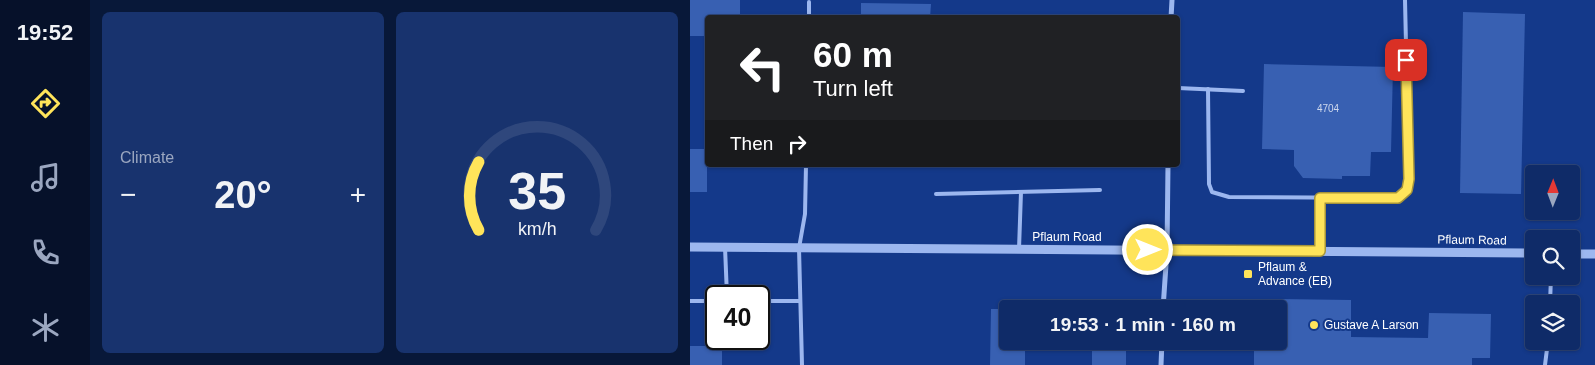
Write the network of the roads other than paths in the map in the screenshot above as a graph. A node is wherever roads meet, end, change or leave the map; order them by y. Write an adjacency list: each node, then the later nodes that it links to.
1 (1172, 0): 5 (street)
2 (1405, 0): 14 (lane)
3 (809, 2): 4 (lane)
4 (809, 15)
5 (1171, 15)
6 (1180, 88): 7 (lane)
7 (1208, 89): 8 (lane); 14 (lane)
8 (1243, 91)
9 (806, 167): 17 (lane)
10 (1168, 167): 19 (street)
11 (1100, 190): 12 (lane)
12 (1021, 192): 13 (lane); 18 (lane)
13 (936, 194)
14 (1320, 198): 20 (lane)
15 (690, 247): 16 (street, Pflaum Road)
16 (725, 247): 17 (street, Pflaum Road); 24 (lane)
17 (799, 248): 18 (street, Pflaum Road); 29 (lane)
18 (1019, 249): 19 (street, Pflaum Road)
19 (1167, 250): 20 (street, Pflaum Road); 25 (street)
20 (1320, 251): 21 (street, Pflaum Road)
21 (1525, 253)
22 (1580, 254): 23 (street)
23 (1595, 254)
24 (727, 285)
25 (1164, 300)
26 (690, 301): 27 (lane)
27 (705, 301)
28 (770, 301): 29 (lane)
29 (800, 301): 32 (lane)
30 (1162, 350): 33 (street)
31 (1547, 350): 34 (lane)
32 (802, 365)
33 (1161, 365)
34 (1545, 365)

